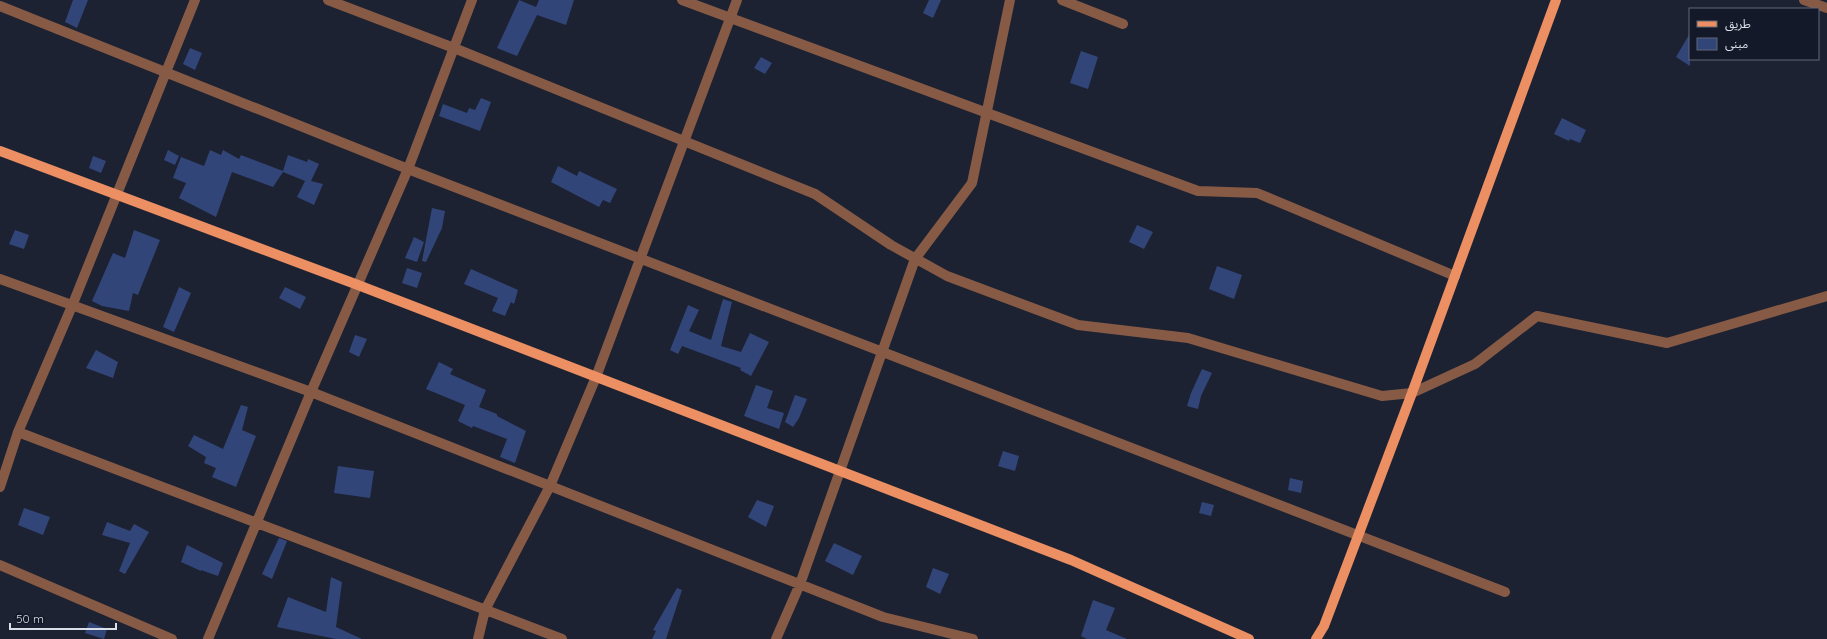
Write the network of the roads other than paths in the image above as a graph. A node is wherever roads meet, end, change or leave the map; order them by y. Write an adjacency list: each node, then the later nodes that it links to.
1 (195, 0): 15 (street)
2 (328, 0): 14 (street)
3 (472, 0): 14 (street)
4 (682, 0): 12 (street)
5 (737, 0): 12 (street)
6 (1010, 0): 16 (street)
7 (1062, 0): 13 (street)
8 (1556, 0): 23 (main road)
9 (1804, 0): 11 (street)
10 (0, 6): 15 (street)
11 (1827, 8)
12 (730, 18): 16 (street); 17 (street)
13 (1123, 24)
14 (454, 48): 17 (street); 19 (street)
15 (165, 72): 19 (street); 20 (street)
16 (986, 113): 22 (street); 23 (street)
17 (685, 141): 21 (street); 22 (street)
18 (0, 151): 20 (main road)
19 (408, 169): 21 (street); 25 (street)
20 (118, 195): 25 (main road); 27 (street)
21 (641, 259): 28 (street); 29 (street)
22 (915, 259): 28 (street); 31 (street)
23 (1455, 276): 31 (main road)
24 (0, 279): 27 (street)
25 (358, 285): 29 (main road); 30 (street)
26 (1827, 296): 31 (street)
27 (72, 306): 30 (street); 32 (street)
28 (883, 352): 33 (street); 37 (street)
29 (596, 377): 33 (main road); 34 (street)
30 (311, 392): 34 (street); 36 (street)
31 (1412, 393): 37 (main road)
32 (18, 432): 35 (street); 36 (street)
33 (840, 471): 39 (street); 48 (main road)
34 (550, 486): 39 (street); 41 (street)
35 (0, 487)
36 (257, 522): 41 (street); 43 (street)
37 (1358, 535): 40 (street); 49 (main road)
38 (0, 565): 42 (street)
39 (800, 584): 46 (street); 47 (street)
40 (1505, 592)
41 (486, 610): 44 (street); 45 (street)
42 (172, 639)
43 (208, 639)
44 (478, 639)
45 (562, 639)
46 (776, 639)
47 (973, 639)
48 (1249, 639)
49 (1316, 639)

